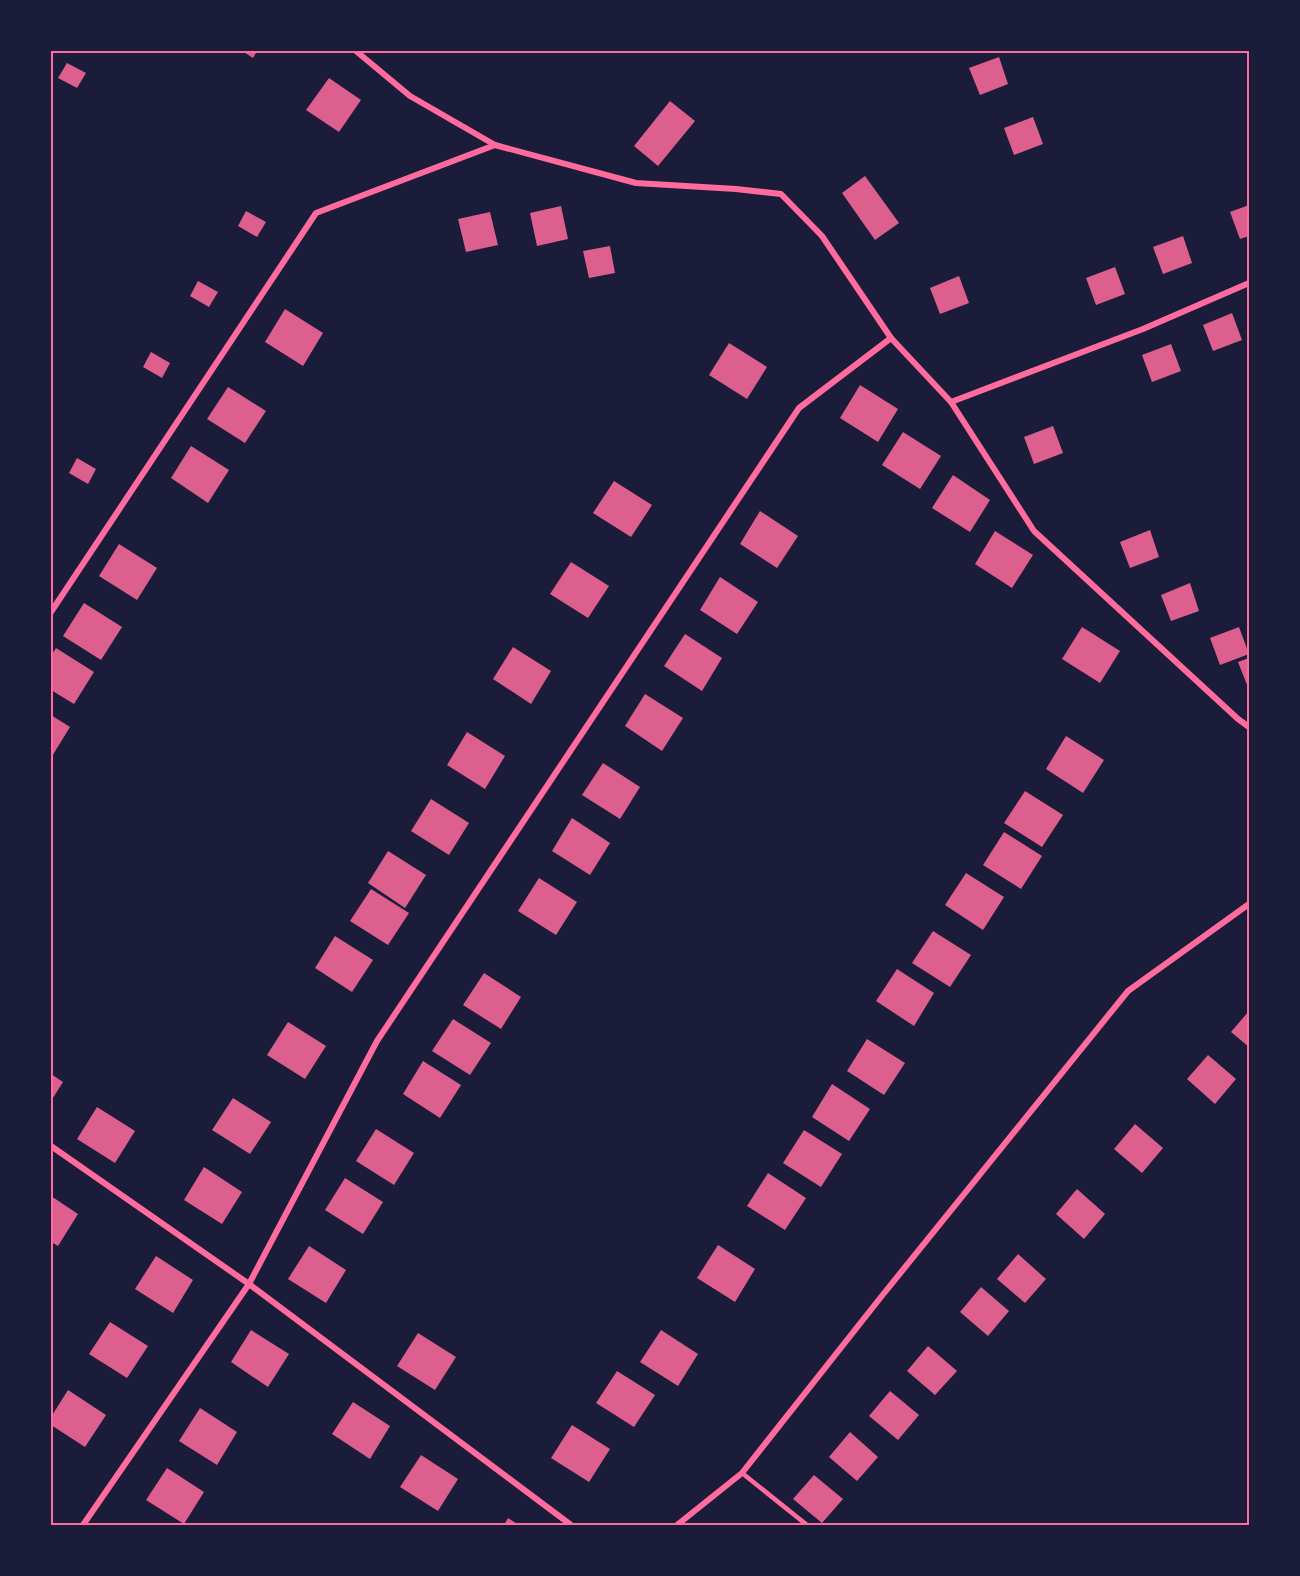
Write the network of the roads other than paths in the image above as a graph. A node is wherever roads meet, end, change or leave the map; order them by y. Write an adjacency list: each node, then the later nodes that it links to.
1 (356, 51): 2 (street)
2 (495, 145): 4 (street); 6 (street)
3 (1249, 283): 5 (street)
4 (891, 338): 5 (street); 10 (street)
5 (951, 402): 7 (street)
6 (51, 612)
7 (1249, 727)
8 (1249, 904): 11 (street)
9 (51, 1146): 10 (street)
10 (249, 1284): 12 (street); 13 (street)
11 (742, 1473): 14 (street); 15 (lane)
12 (83, 1525)
13 (572, 1525)
14 (676, 1525)
15 (807, 1525)

